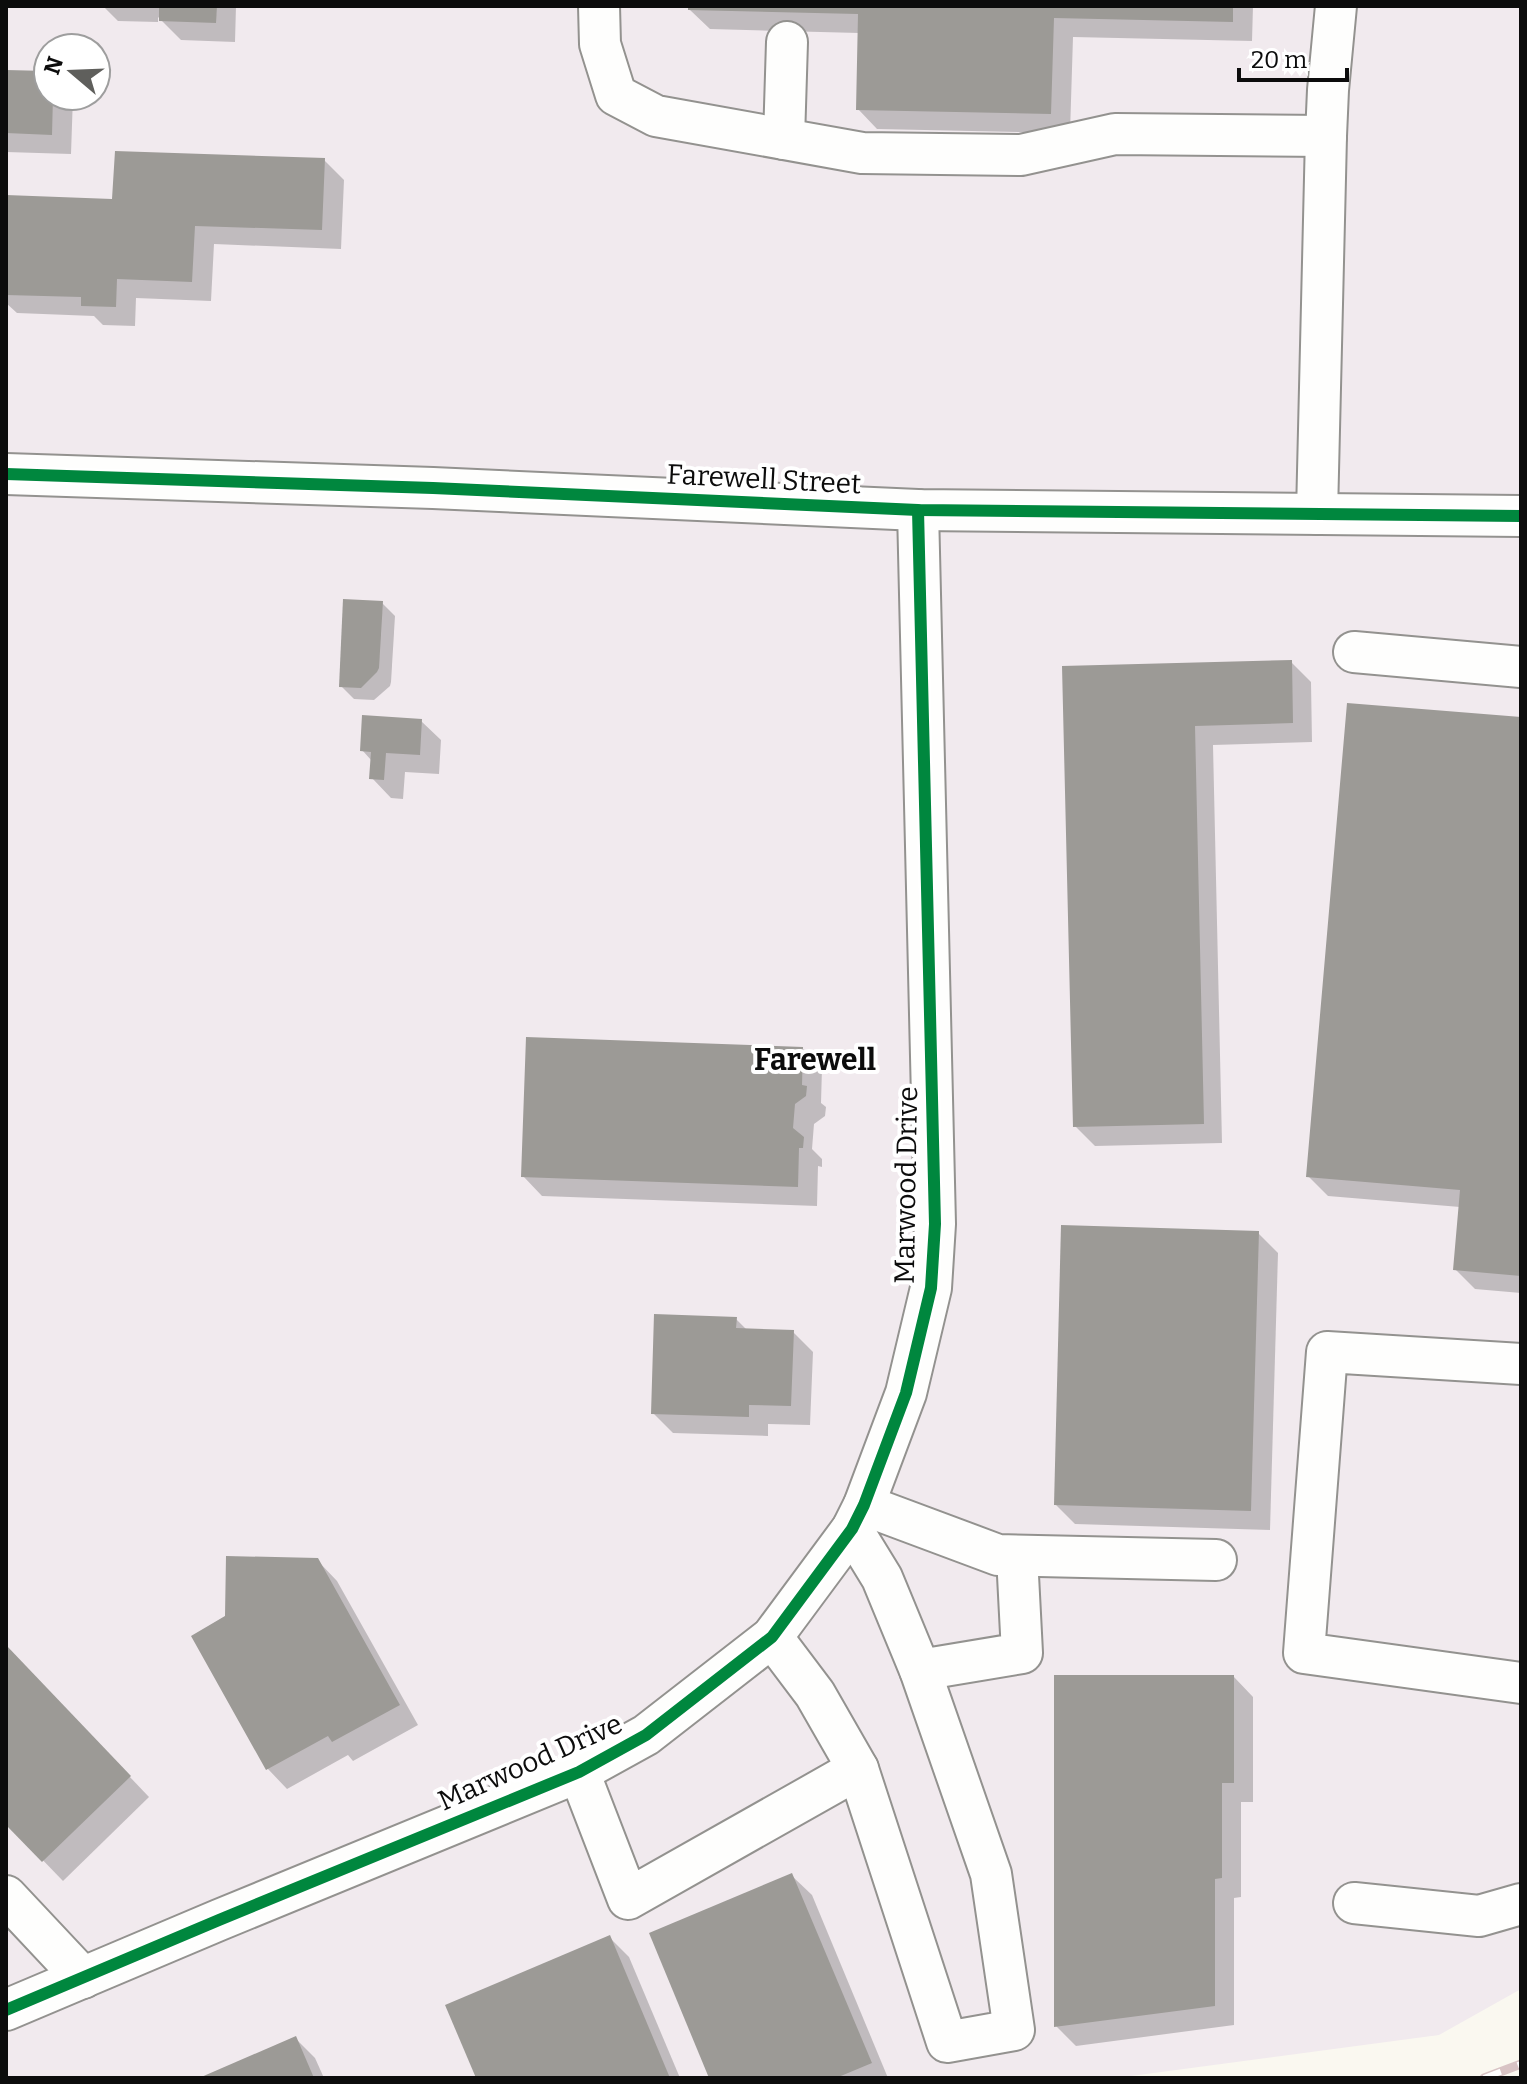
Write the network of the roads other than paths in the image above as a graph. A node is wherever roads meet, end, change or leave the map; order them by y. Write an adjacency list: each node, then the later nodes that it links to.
1 (599, 6): 5 (street)
2 (1336, 6): 4 (street)
3 (787, 42): 5 (street)
4 (1326, 136): 5 (street); 8 (street)
5 (784, 139)
6 (6, 474): 7 (street, Farewell Street)
7 (918, 510): 8 (street, Farewell Street); 13 (street, Marwood Drive)
8 (1317, 514): 9 (street, Farewell Street)
9 (1521, 516)
10 (1354, 652): 11 (street)
11 (1521, 667)
12 (1521, 1364): 18 (street)
13 (858, 1517): 14 (street); 16 (street, Marwood Drive); 17 (street)
14 (1017, 1556): 15 (street); 17 (street)
15 (1216, 1560)
16 (772, 1637): 19 (street); 20 (street, Marwood Drive)
17 (920, 1670): 19 (street)
18 (1521, 1683)
19 (858, 1769): 20 (street)
20 (579, 1772): 24 (street, Marwood Drive)
21 (6, 1896): 24 (street)
22 (1354, 1903): 23 (street)
23 (1521, 1904)
24 (83, 1978): 25 (street, Marwood Drive)
25 (6, 2010)

